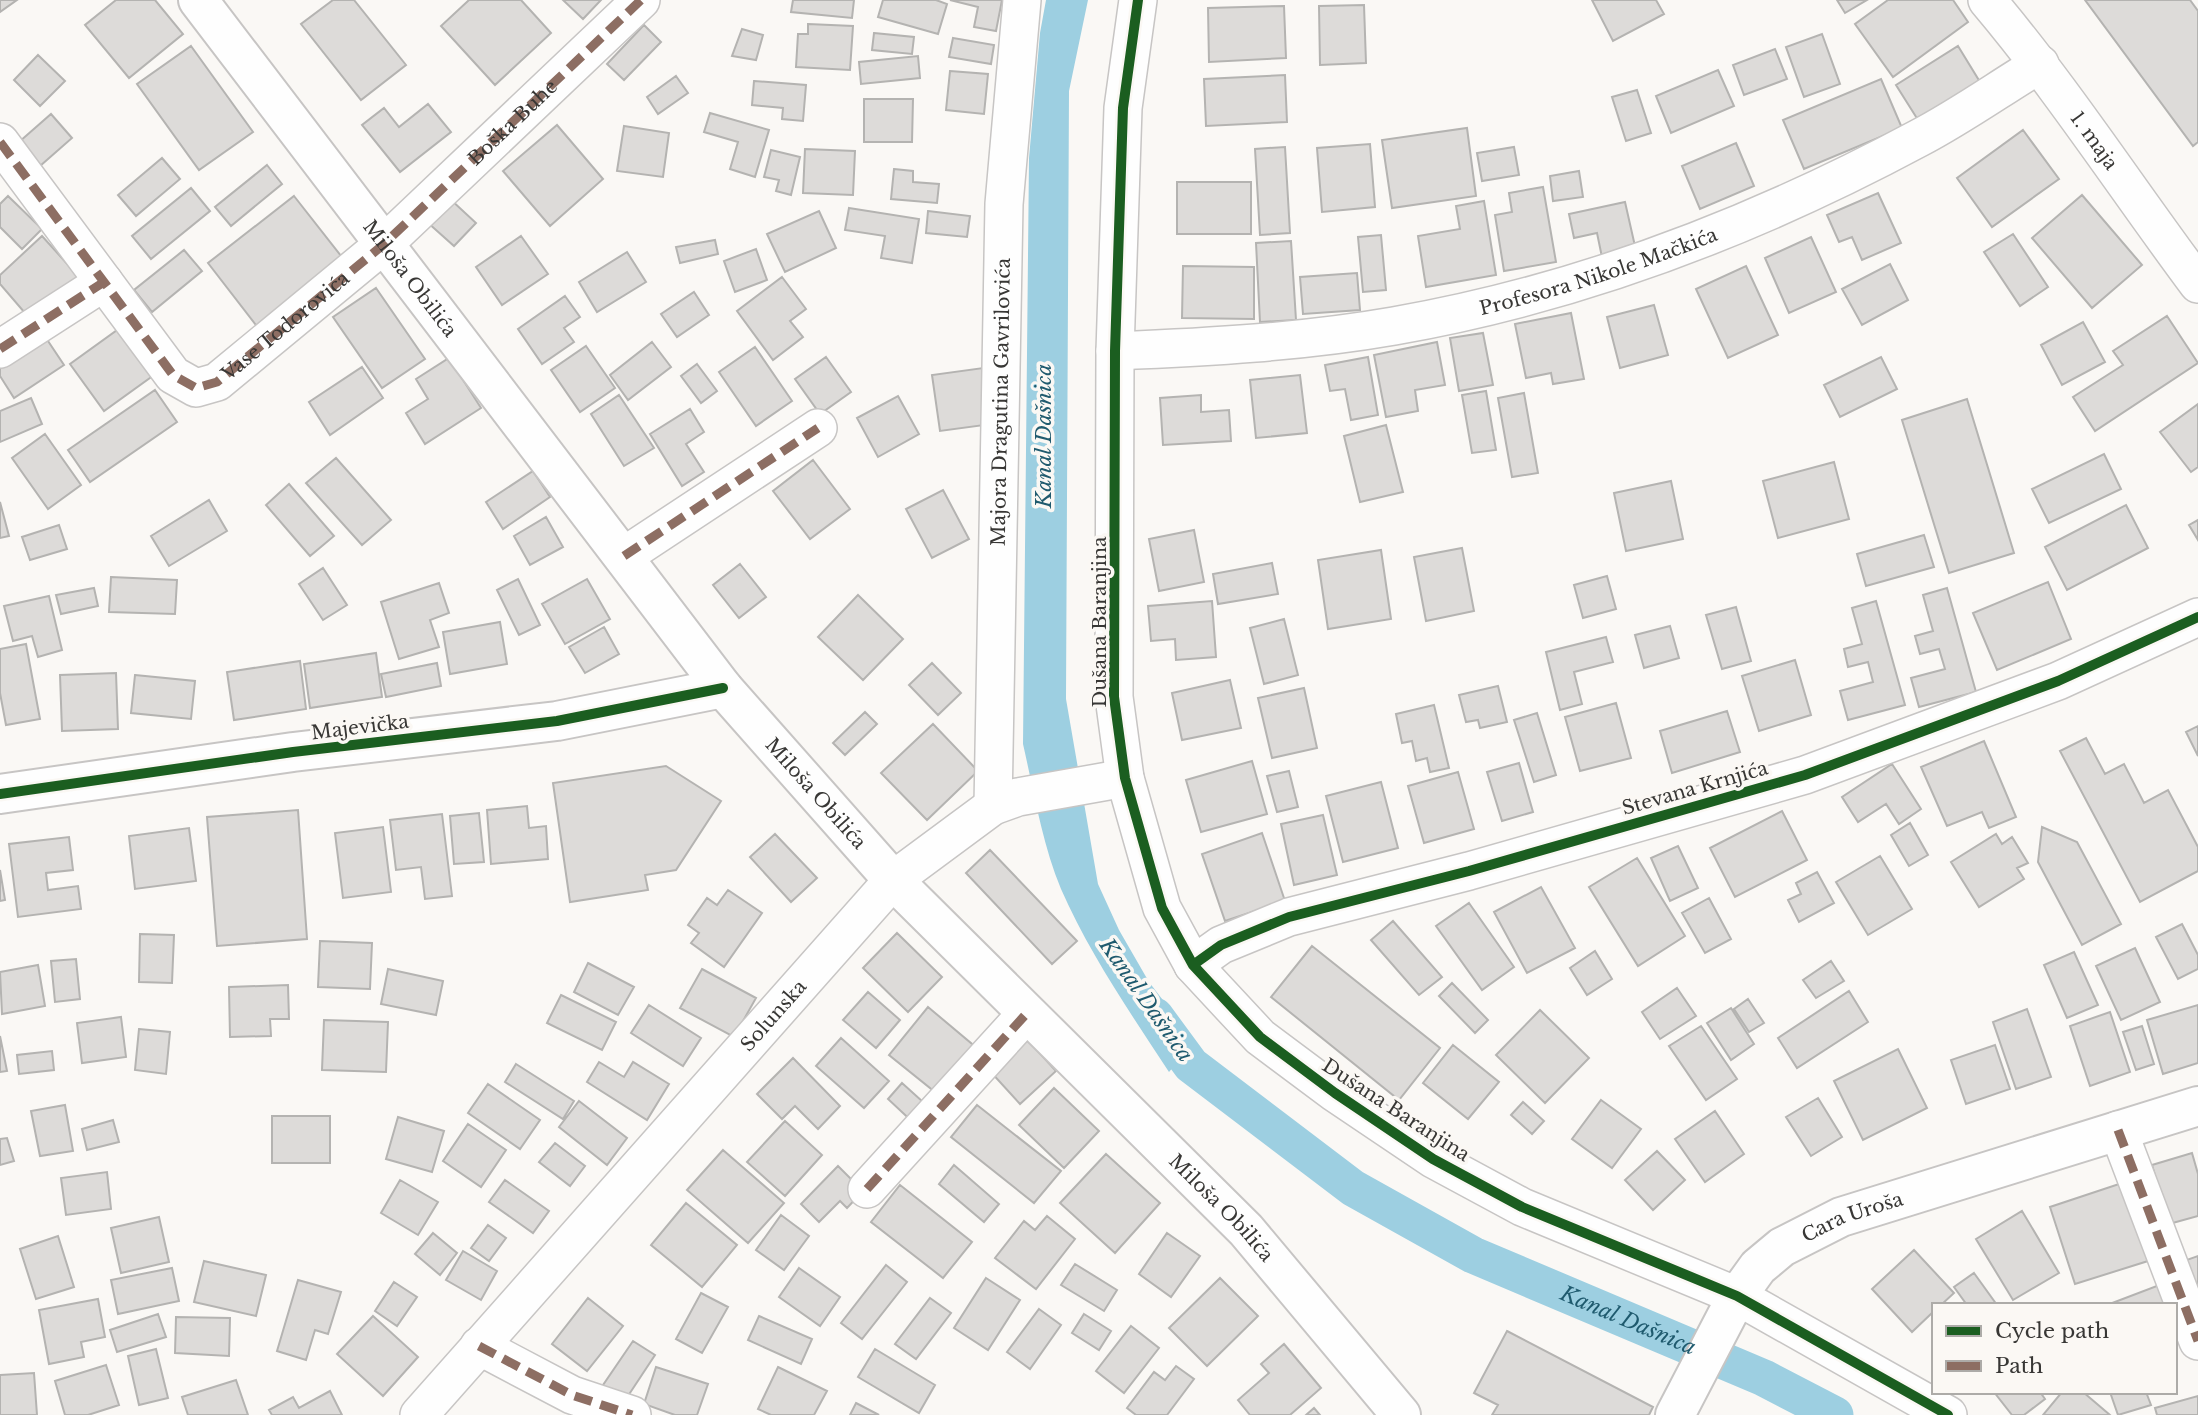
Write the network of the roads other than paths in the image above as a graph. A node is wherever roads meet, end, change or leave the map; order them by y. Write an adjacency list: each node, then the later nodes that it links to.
1 (198, 0): 8 (main road, Miloša Obilića)
2 (641, 0): 8 (street, Boška Buhe)
3 (1022, 0): 19 (street, Majora Dragutina Gavrilovića)
4 (1138, 0): 12 (street, Dušana Baranjina)
5 (1987, 0): 6 (street, 1. maja)
6 (2040, 64): 10 (street, 1. maja); 12 (street, Profesora Nikole Mačkića)
7 (0, 142): 9 (street, Vase Todorovića)
8 (383, 244): 9 (street, Vase Todorovića); 14 (main road, Miloša Obilića)
9 (104, 282): 11 (street)
10 (2198, 284)
11 (0, 349)
12 (1115, 351): 17 (street, Dušana Baranjina)
13 (818, 428): 14 (street)
14 (624, 556): 16 (main road, Miloša Obilića)
15 (2198, 617): 21 (street, Stevana Krnjića)
16 (723, 688): 18 (main road, Majevička); 20 (main road, Miloša Obilića)
17 (1115, 779): 19 (street, Solunska); 21 (street, Dušana Baranjina)
18 (0, 794)
19 (1006, 801): 20 (street, Solunska)
20 (894, 880): 22 (main road, Miloša Obilića); 28 (street, Solunska)
21 (1193, 965): 26 (street, Dušana Baranjina)
22 (1027, 1013): 25 (street); 32 (main road, Miloša Obilića)
23 (2198, 1106): 24 (main road, Cara Uroša)
24 (2118, 1130): 26 (main road, Cara Uroša); 27 (street)
25 (867, 1189)
26 (1733, 1303): 29 (main road, Cara Uroša); 33 (street, Dušana Baranjina)
27 (2198, 1341)
28 (479, 1346): 30 (street, Solunska); 31 (street)
29 (1684, 1409)
30 (419, 1415)
31 (632, 1415)
32 (1401, 1415)
33 (1948, 1415)

